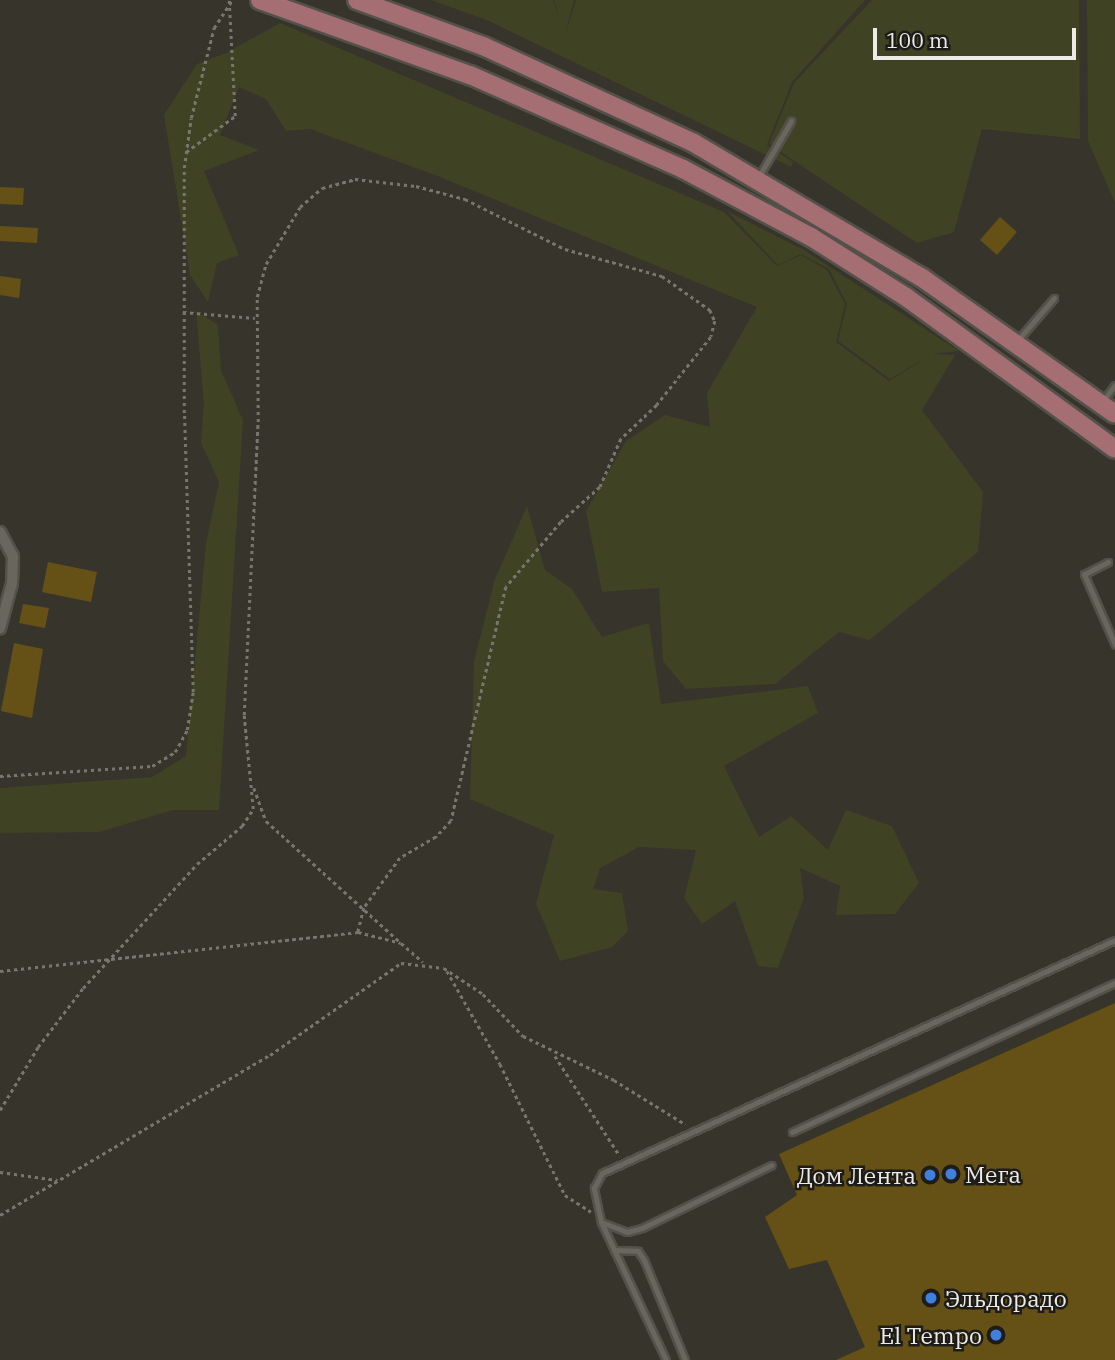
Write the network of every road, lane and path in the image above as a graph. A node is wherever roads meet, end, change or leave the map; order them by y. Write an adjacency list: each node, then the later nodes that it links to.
1 (231, 0): 5 (path); 5 (path)
2 (260, 0): 13 (main road)
3 (357, 0): 6 (main road)
4 (791, 121): 6 (lane)
5 (186, 152): 8 (path)
6 (757, 179): 10 (main road)
7 (1054, 298): 10 (lane)
8 (183, 312): 9 (path); 18 (path)
9 (255, 318): 19 (path); 20 (path)
10 (1016, 343): 12 (main road)
11 (1115, 385): 12 (lane)
12 (1108, 409)
13 (1115, 449)
14 (0, 532): 16 (street)
15 (1108, 562): 17 (lane)
16 (0, 628)
17 (1115, 645)
18 (0, 776)
19 (253, 783): 20 (path); 24 (path)
20 (364, 908): 21 (path); 23 (path)
21 (358, 932): 23 (path); 24 (path)
22 (1115, 940): 31 (lane)
23 (401, 943): 25 (path)
24 (111, 958): 27 (path); 30 (path)
25 (424, 963): 26 (path); 36 (path)
26 (444, 968): 29 (path); 37 (path)
27 (0, 971)
28 (1115, 983): 32 (lane)
29 (553, 1054): 31 (path); 33 (path)
30 (0, 1110)
31 (693, 1130): 33 (lane)
32 (792, 1132)
33 (623, 1162): 37 (lane)
34 (772, 1165): 39 (lane)
35 (0, 1172): 36 (path)
36 (57, 1180): 38 (path)
37 (598, 1213): 39 (lane)
38 (0, 1215)
39 (601, 1223): 40 (lane)
40 (614, 1250): 41 (lane); 42 (lane)
41 (666, 1360)
42 (685, 1360)

